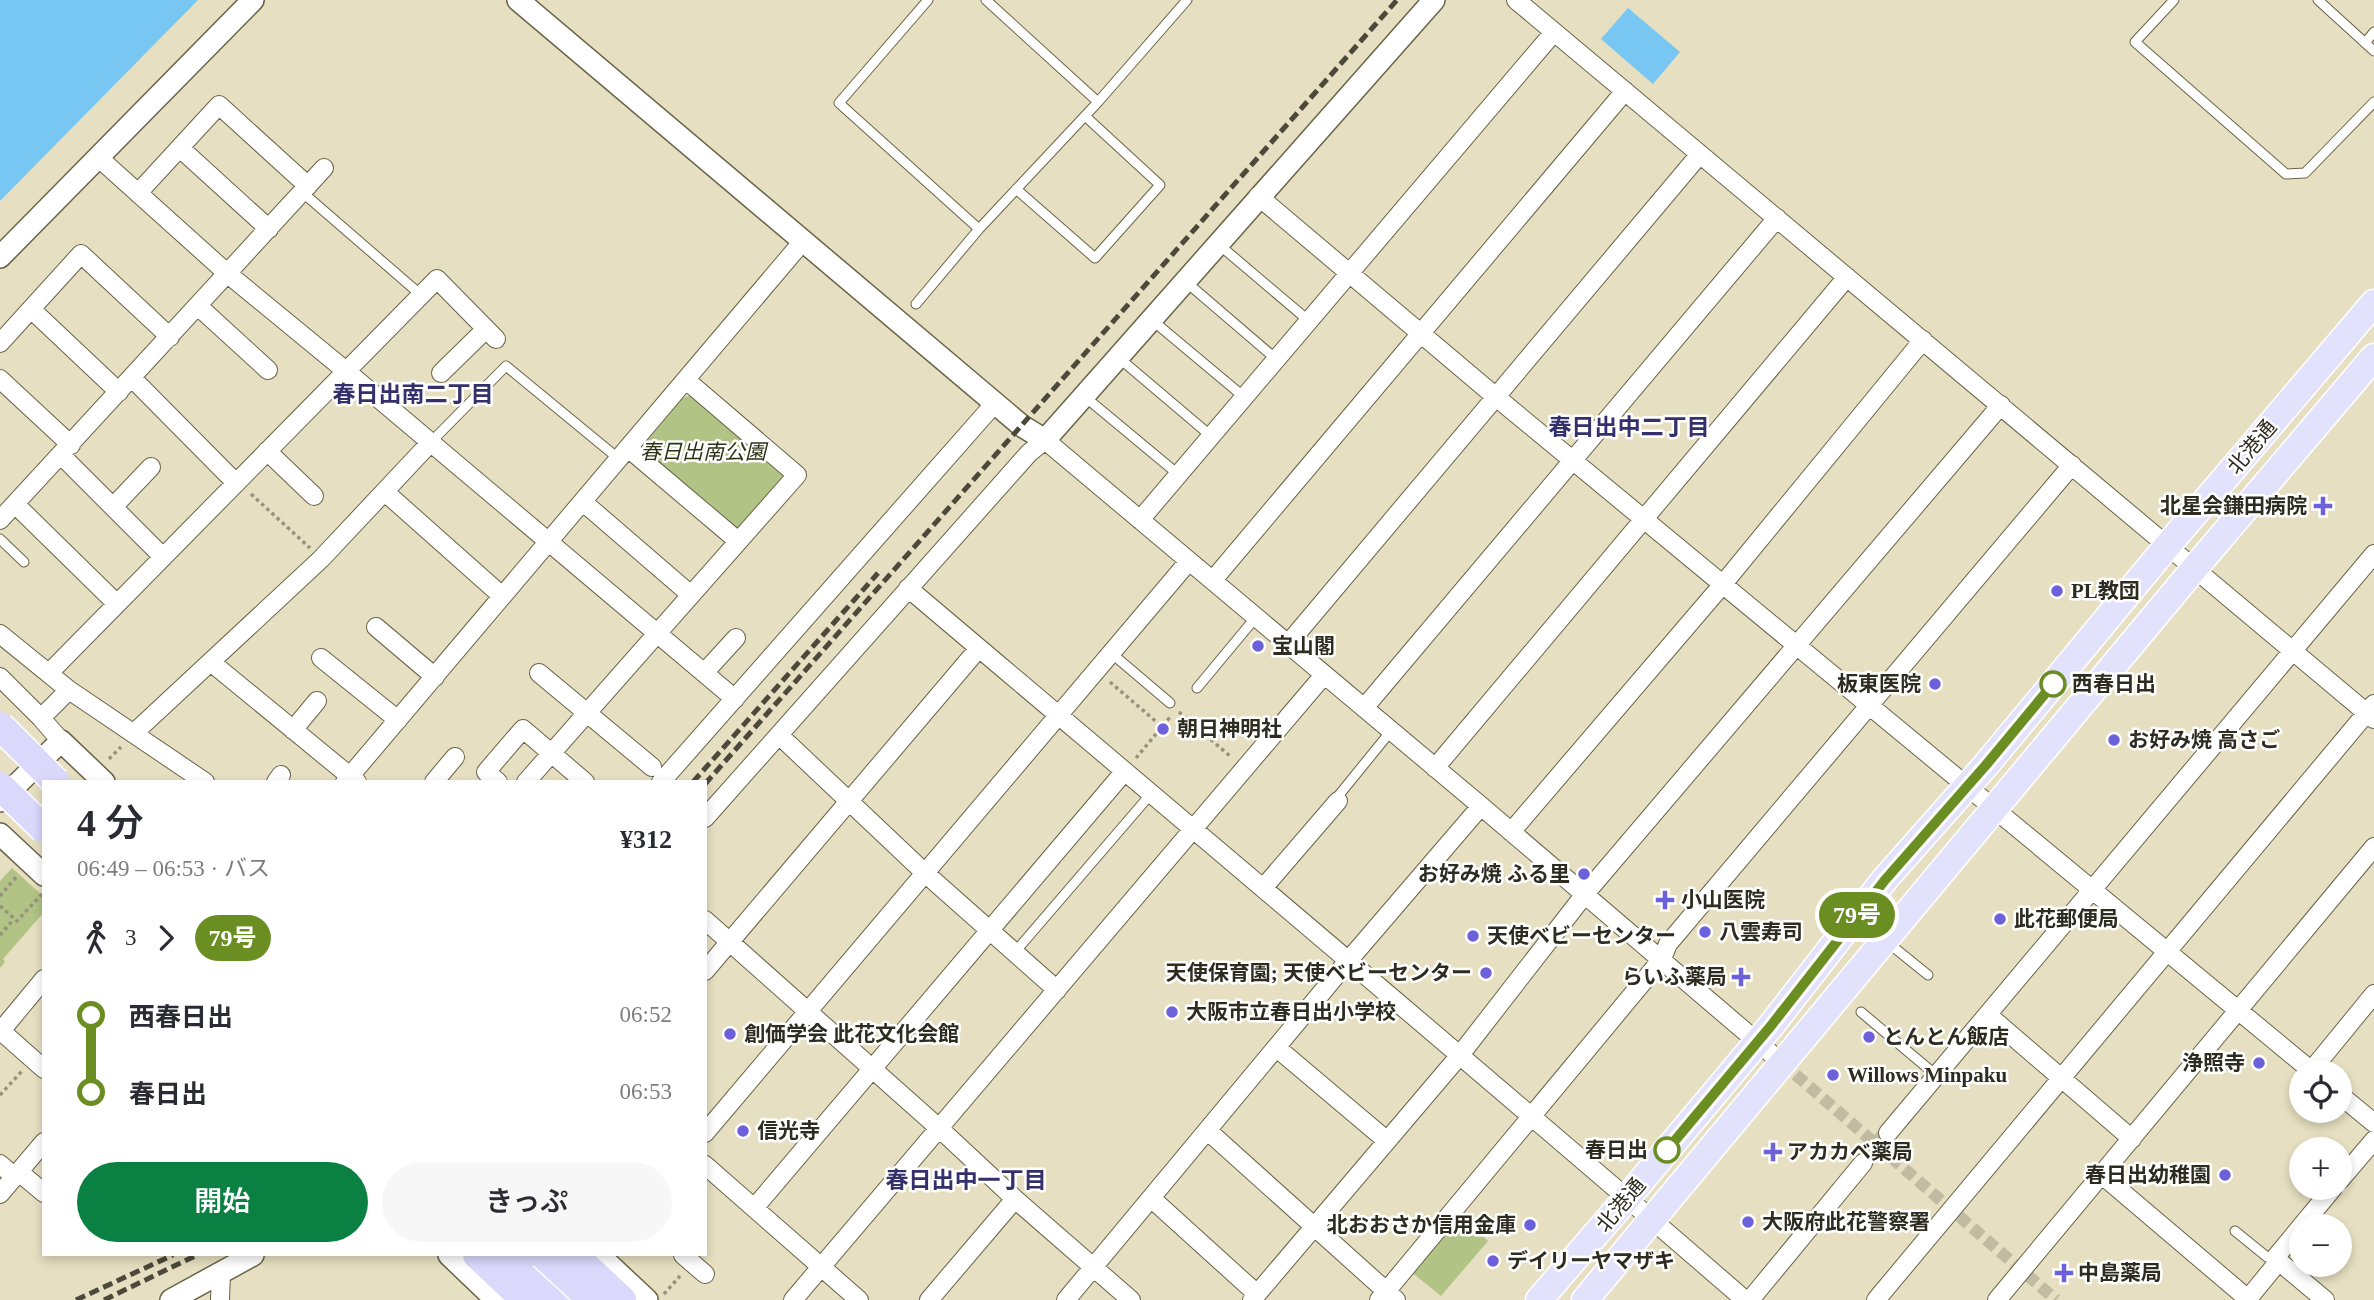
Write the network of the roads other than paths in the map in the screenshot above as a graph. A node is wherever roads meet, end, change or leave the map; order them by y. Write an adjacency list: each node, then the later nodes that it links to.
1 (253, 0): 20 (street)
2 (518, 0): 29 (street)
3 (928, 0): 28 (lane)
4 (986, 0): 15 (lane)
5 (1187, 0): 15 (lane)
6 (1434, 0): 25 (street)
7 (1516, 0): 10 (street)
8 (2174, 0): 16 (lane)
9 (2318, 0): 12 (lane)
10 (1554, 32): 14 (street); 33 (street)
11 (2374, 32): 12 (lane)
12 (2369, 42): 13 (lane)
13 (2374, 51)
14 (1625, 91): 19 (street); 43 (street)
15 (1098, 102): 17 (lane)
16 (2374, 102)
17 (1085, 116): 23 (lane); 23 (lane)
18 (180, 148): 22 (street); 24 (street); 27 (street)
19 (1700, 154): 26 (street); 59 (street)
20 (99, 158): 24 (street); 31 (street)
21 (324, 168): 22 (street)
22 (305, 189): 27 (street); 36 (lane)
23 (1016, 189): 28 (lane)
24 (138, 193): 32 (street)
25 (1258, 196): 30 (street); 33 (street)
26 (1777, 218): 34 (street); 68 (street)
27 (269, 229): 32 (street)
28 (979, 229): 38 (lane)
29 (803, 241): 55 (street); 60 (street)
30 (1217, 243): 35 (street); 42 (lane)
31 (0, 257)
32 (228, 274): 39 (street); 51 (street)
33 (1349, 274): 42 (street); 43 (street)
34 (1847, 277): 45 (street); 78 (street)
35 (1185, 281): 41 (street); 49 (lane)
36 (421, 295): 51 (street); 52 (street)
37 (2374, 303): 83 (main road, 北港通)
38 (916, 304)
39 (198, 306): 44 (street); 50 (street)
40 (31, 309): 44 (street); 46 (street); 56 (street)
41 (1151, 320): 47 (street); 58 (lane)
42 (1309, 321): 49 (street)
43 (1421, 332): 59 (street); 89 (street)
44 (170, 337): 53 (street)
45 (1923, 340): 61 (street); 90 (street)
46 (0, 343)
47 (1118, 357): 57 (street); 62 (lane)
48 (2374, 357): 88 (main road, 北港通)
49 (1276, 359): 58 (street)
50 (268, 370)
51 (346, 371): 64 (street); 66 (street)
52 (441, 373)
53 (132, 378): 56 (street); 72 (street)
54 (0, 379): 65 (street)
55 (686, 380): 67 (street); 81 (street)
56 (119, 392): 65 (street)
57 (1084, 396): 63 (street); 71 (lane)
58 (1244, 397): 62 (street)
59 (1496, 397): 68 (street); 100 (street)
60 (995, 403): 63 (street); 115 (street)
61 (2001, 405): 69 (street); 101 (street)
62 (1211, 436): 71 (street)
63 (1045, 440): 79 (street); 91 (street)
64 (430, 443): 67 (lane); 73 (street); 82 (street)
65 (66, 450): 76 (street); 77 (street)
66 (267, 451): 72 (street); 74 (street)
67 (623, 454): 75 (street); 81 (street)
68 (1573, 460): 78 (street); 119 (street)
69 (2072, 465): 83 (street); 118 (street)
70 (151, 467): 76 (street)
71 (1178, 475): 79 (street)
72 (236, 482): 85 (street)
73 (385, 492): 93 (street); 106 (street)
74 (314, 496)
75 (583, 502): 82 (street); 92 (street)
76 (113, 507): 85 (street)
77 (5, 511): 94 (street)
78 (1644, 519): 90 (street); 133 (street)
79 (1140, 520): 86 (street)
80 (0, 539): 87 (lane)
81 (738, 541): 92 (street)
82 (548, 543): 93 (street); 97 (street)
83 (2168, 545): 88 (street); 145 (main road, 北港通)
84 (2374, 554): 103 (street)
85 (162, 556): 94 (street)
86 (1189, 561): 89 (street); 104 (street)
87 (24, 562)
88 (2194, 569): 103 (street); 151 (main road, 北港通)
89 (1213, 580): 95 (street)
90 (1723, 584): 101 (street); 155 (street)
91 (908, 588): 102 (street); 129 (street)
92 (691, 595): 97 (street)
93 (502, 596): 112 (street)
94 (117, 604): 107 (street)
95 (1256, 617): 100 (street); 113 (lane)
96 (376, 627): 112 (street)
97 (657, 634): 109 (street); 121 (street)
98 (1, 636): 107 (street)
99 (736, 638): 109 (street)
100 (1288, 644): 110 (street)
101 (1796, 646): 118 (street); 162 (street)
102 (979, 648): 122 (street); 149 (street)
103 (2293, 651): 120 (street); 161 (street)
104 (1110, 652): 117 (lane); 122 (street)
105 (321, 658): 124 (street)
106 (212, 663): 126 (street); 128 (street)
107 (49, 673): 114 (street)
108 (538, 673): 121 (street)
109 (704, 673): 115 (street)
110 (1324, 675): 119 (street); 154 (street)
111 (0, 677): 123 (street)
112 (435, 677): 124 (street)
113 (1196, 688)
114 (69, 690): 123 (street); 128 (street)
115 (735, 699): 135 (street)
116 (317, 701): 126 (street)
117 (1170, 703)
118 (1870, 707): 145 (street); 169 (street)
119 (1364, 708): 127 (street)
120 (2372, 712): 167 (street)
121 (587, 713): 131 (street); 135 (street)
122 (1058, 716): 134 (street); 159 (street)
123 (41, 718): 130 (street)
124 (398, 720): 139 (street)
125 (0, 726): 136 (highway, bridge)
126 (293, 730): 139 (street)
127 (1391, 731): 133 (street); 148 (lane)
128 (134, 733): 138 (street)
129 (779, 735): 149 (street); 152 (street)
130 (61, 741): 137 (street); 147 (street)
131 (551, 754): 141 (street); 142 (street); 143 (street)
132 (456, 757): 140 (street)
133 (1435, 768): 150 (street)
134 (1124, 772): 146 (street); 164 (street)
135 (657, 775)
136 (54, 780)
137 (102, 780)
138 (202, 780)
139 (351, 780)
140 (436, 780)
141 (496, 780)
142 (528, 780)
143 (583, 780)
144 (0, 786): 153 (highway, bridge)
145 (1966, 787): 151 (street); 181 (main road, 北港通)
146 (1150, 795): 154 (street); 168 (lane)
147 (0, 801)
148 (1338, 801): 160 (street)
149 (849, 803): 159 (street); 166 (street)
150 (1481, 806): 155 (street); 170 (street)
151 (1994, 809): 161 (street); 165 (main road, 北港通)
152 (707, 816)
153 (42, 827)
154 (1193, 830): 160 (street); 174 (street)
155 (1511, 832): 162 (street)
156 (0, 834): 158 (street)
157 (2374, 847): 176 (street)
158 (42, 873)
159 (925, 873): 164 (street); 177 (street)
160 (1264, 887): 170 (street)
161 (2093, 890): 167 (street); 179 (street)
162 (1585, 894): 169 (street); 183 (street)
163 (707, 922): 166 (street)
164 (989, 929): 168 (street); 188 (street)
165 (1884, 940): 172 (lane); 186 (main road, 北港通)
166 (730, 942): 171 (street); 177 (street)
167 (2167, 950): 176 (street); 190 (street)
168 (1015, 952): 174 (street)
169 (1662, 959): 181 (street); 192 (street)
170 (1348, 961): 182 (street); 183 (street)
171 (707, 969)
172 (1928, 975)
173 (42, 981): 180 (street)
174 (1056, 990): 194 (street)
175 (2374, 994): 185 (street)
176 (2238, 1010): 184 (street); 198 (street)
177 (809, 1012): 188 (street); 195 (street)
178 (1861, 1012): 189 (lane)
179 (1988, 1015): 189 (street); 190 (street)
180 (0, 1032): 187 (street)
181 (1757, 1041): 186 (street); 211 (main road, 北港通)
182 (1278, 1048): 196 (street); 199 (street)
183 (1460, 1055): 192 (street); 199 (street)
184 (2298, 1060)
185 (2322, 1060)
186 (1782, 1063): 215 (main road, 北港通)
187 (38, 1064)
188 (872, 1069): 194 (street); 214 (street)
189 (1937, 1076): 197 (street)
190 (2061, 1076): 198 (street); 250 (street)
191 (2352, 1105): 193 (street)
192 (1534, 1116): 211 (street); 231 (street)
193 (2374, 1123)
194 (940, 1129): 212 (street); 227 (street)
195 (707, 1131)
196 (1208, 1131): 210 (street); 216 (street)
197 (1888, 1133)
198 (2132, 1139): 207 (street)
199 (1387, 1140): 216 (street)
200 (2374, 1140): 204 (street)
201 (42, 1144): 206 (street)
202 (1863, 1163): 249 (street)
203 (0, 1164): 206 (street)
204 (2352, 1166)
205 (707, 1167): 214 (street)
206 (17, 1174): 208 (street); 209 (street)
207 (2102, 1175): 233 (street); 251 (street)
208 (42, 1192)
209 (0, 1194)
210 (1151, 1198): 228 (street); 230 (street)
211 (1627, 1198): 215 (street); 247 (main road, 北港通)
212 (1015, 1199): 228 (street); 244 (street)
213 (2324, 1200): 226 (street)
214 (755, 1207): 227 (street)
215 (1652, 1219): 248 (main road, 北港通); 249 (street)
216 (1314, 1226): 230 (street); 231 (street)
217 (2235, 1231): 226 (lane)
218 (251, 1256): 229 (street)
219 (450, 1256): 236 (street)
220 (478, 1256): 237 (highway)
221 (510, 1256): 238 (highway)
222 (544, 1256): 240 (highway, bridge)
223 (592, 1256): 239 (street)
224 (594, 1256): 232 (street)
225 (594, 1256): 241 (highway, bridge)
226 (2277, 1260): 233 (street); 252 (street)
227 (821, 1267): 242 (street); 243 (street)
228 (1093, 1267): 245 (street); 246 (street)
229 (221, 1274): 234 (street); 235 (street)
230 (1255, 1297)
231 (1387, 1297)
232 (655, 1298)
233 (2247, 1299)
234 (171, 1300)
235 (220, 1300)
236 (496, 1300)
237 (524, 1300)
238 (558, 1300)
239 (564, 1300)
240 (592, 1300)
241 (622, 1300)
242 (793, 1300)
243 (859, 1300)
244 (929, 1300)
245 (1066, 1300)
246 (1131, 1300)
247 (1539, 1300)
248 (1585, 1300)
249 (1748, 1300)
250 (1876, 1300)
251 (1997, 1300)
252 (2325, 1300)

